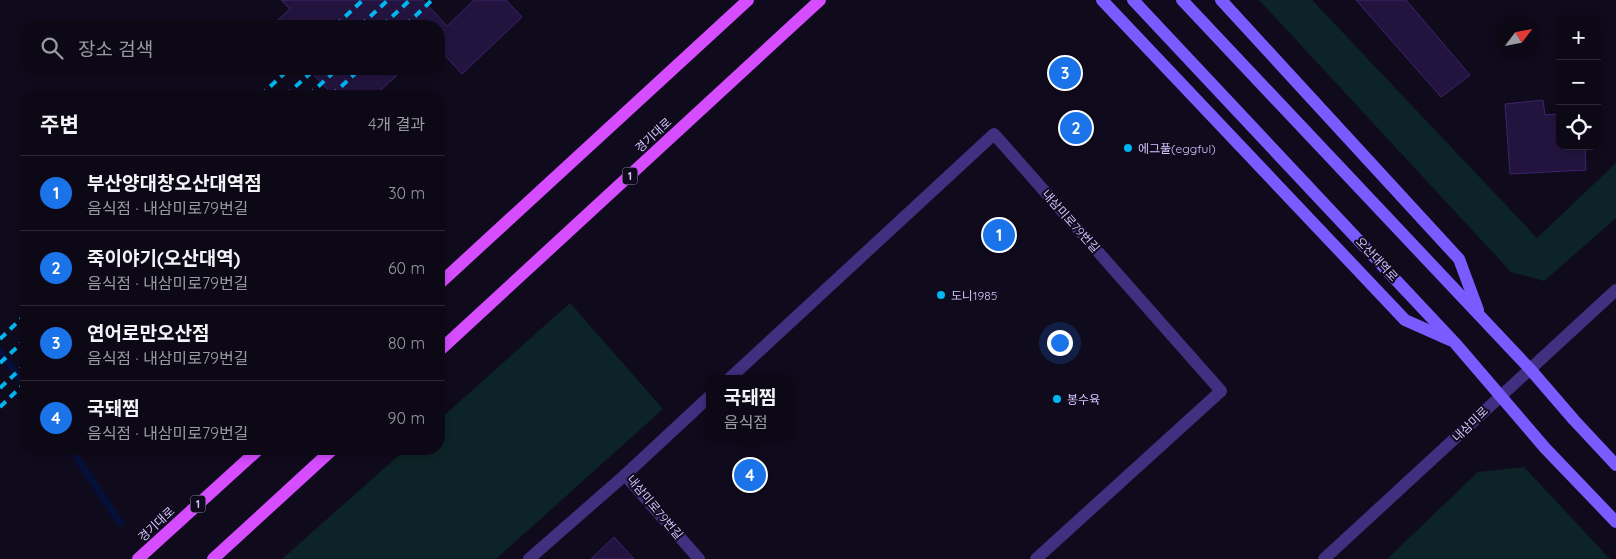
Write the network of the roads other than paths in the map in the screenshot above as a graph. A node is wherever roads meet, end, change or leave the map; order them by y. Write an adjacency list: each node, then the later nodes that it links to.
1 (748, 0): 7 (main road)
2 (820, 0): 11 (main road, 경기대로 / 1)
3 (1102, 0): 10 (main road)
4 (1133, 0): 10 (main road, 오산대역로)
5 (1182, 0): 9 (main road)
6 (1221, 0): 9 (main road)
7 (445, 278)
8 (1616, 290): 12 (street, 내삼미로)
9 (1481, 317): 12 (main road)
10 (1455, 343): 14 (main road, 오산대역로)
11 (445, 345)
12 (1530, 369): 14 (street, 내삼미로); 18 (main road)
13 (733, 375): 25 (street, 내삼미로79번길)
14 (1500, 395): 20 (main road, 오산대역로); 26 (street, 내삼미로)
15 (706, 400): 19 (street, 내삼미로79번길)
16 (252, 455): 21 (main road, 경기대로 / 1)
17 (326, 455): 22 (main road)
18 (1616, 465)
19 (625, 475): 23 (street); 24 (street, 내삼미로79번길)
20 (1616, 522)
21 (138, 559)
22 (213, 559)
23 (529, 559)
24 (699, 559)
25 (1036, 559)
26 (1324, 559)

